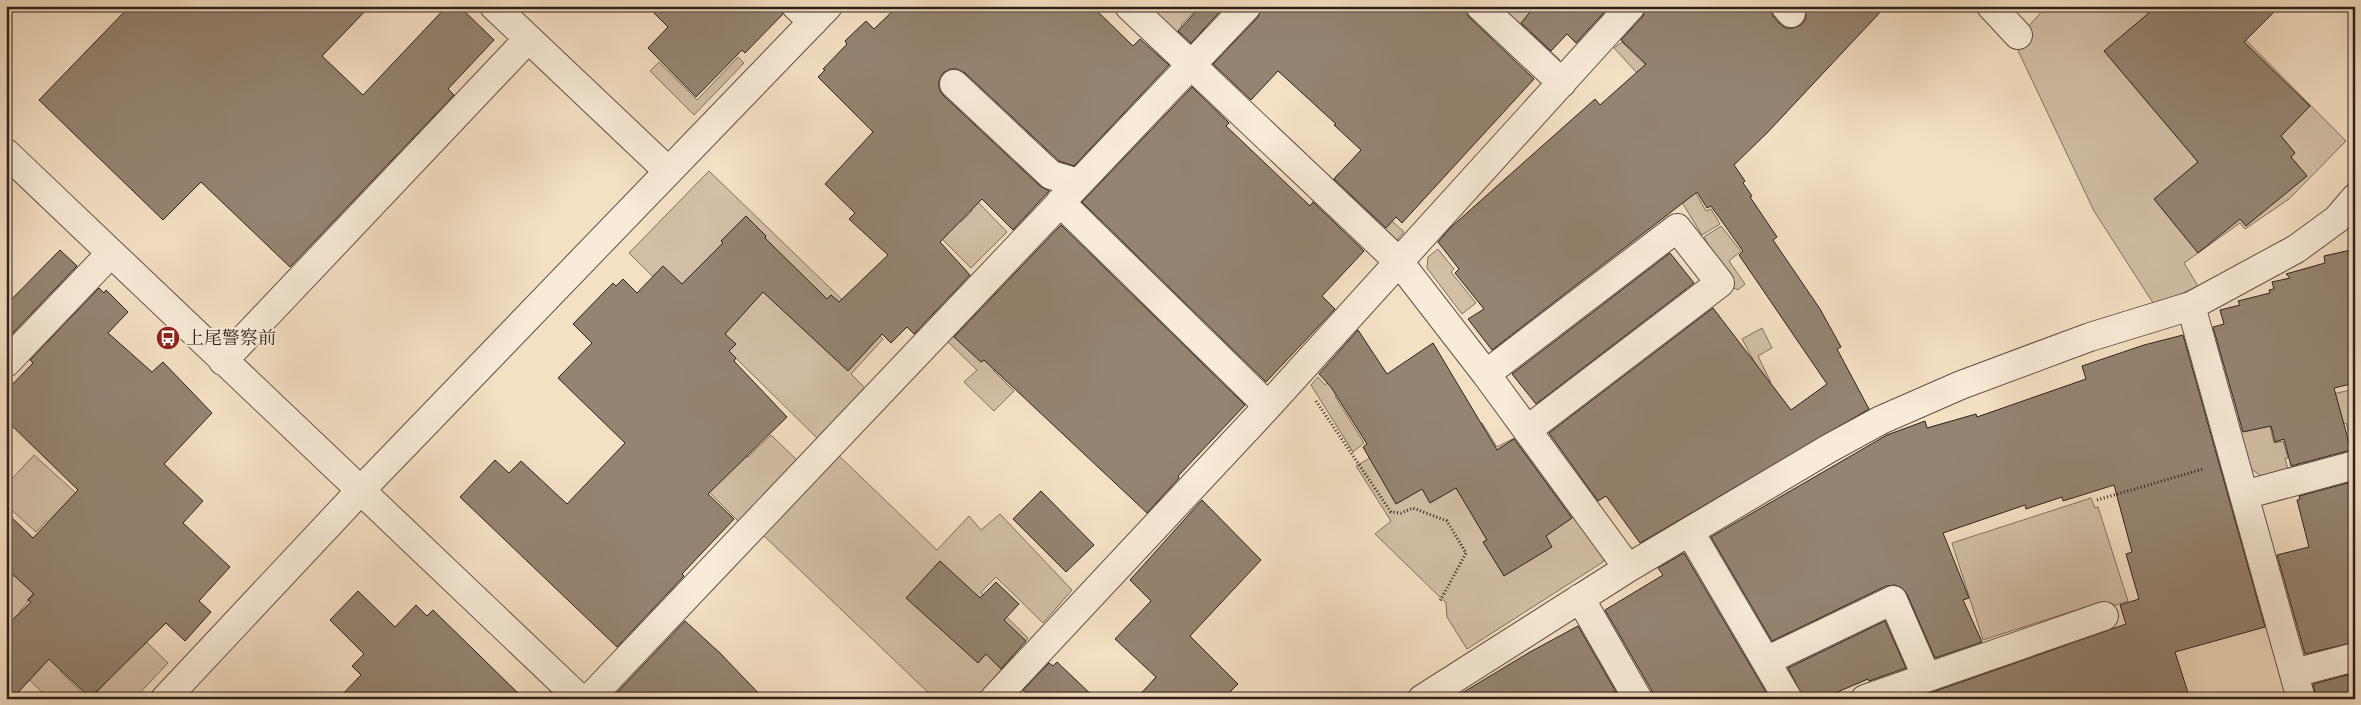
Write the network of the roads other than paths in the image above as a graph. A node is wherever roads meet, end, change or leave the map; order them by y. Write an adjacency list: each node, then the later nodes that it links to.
1 (494, 6): 9 (street)
2 (1129, 6): 10 (street)
3 (1247, 6): 10 (street)
4 (1480, 6): 11 (street)
5 (1631, 6): 11 (street)
6 (1991, 6): 8 (street)
7 (812, 12): 14 (street)
8 (2018, 35)
9 (528, 39): 14 (street); 21 (street)
10 (1191, 66): 15 (street); 19 (street)
11 (1562, 83): 19 (street)
12 (954, 84): 15 (street)
13 (6, 153): 18 (street)
14 (668, 171): 27 (street)
15 (1069, 193): 24 (street); 39 (street)
16 (2355, 198): 17 (street)
17 (2346, 224): 20 (street)
18 (110, 254): 21 (street); 22 (street)
19 (1400, 262): 23 (street); 24 (street)
20 (2191, 306): 28 (street); 29 (street)
21 (223, 361): 27 (street)
22 (6, 363)
23 (1486, 374): 25 (street); 25 (street)
24 (1268, 406): 40 (street)
25 (1527, 430): 30 (street)
26 (2355, 465): 28 (street)
27 (360, 491): 37 (street); 38 (street)
28 (2244, 495): 35 (street)
29 (1690, 532): 30 (street); 34 (street)
30 (1628, 568): 31 (street)
31 (1580, 598): 41 (street); 42 (street)
32 (2104, 616): 36 (street)
33 (2355, 657): 35 (street)
34 (1766, 661): 36 (street); 43 (street)
35 (2294, 673): 45 (street)
36 (1926, 676): 44 (street)
37 (165, 699)
38 (580, 699)
39 (589, 699)
40 (994, 699)
41 (1422, 699)
42 (1638, 699)
43 (1788, 699)
44 (1864, 699)
45 (2301, 699)

